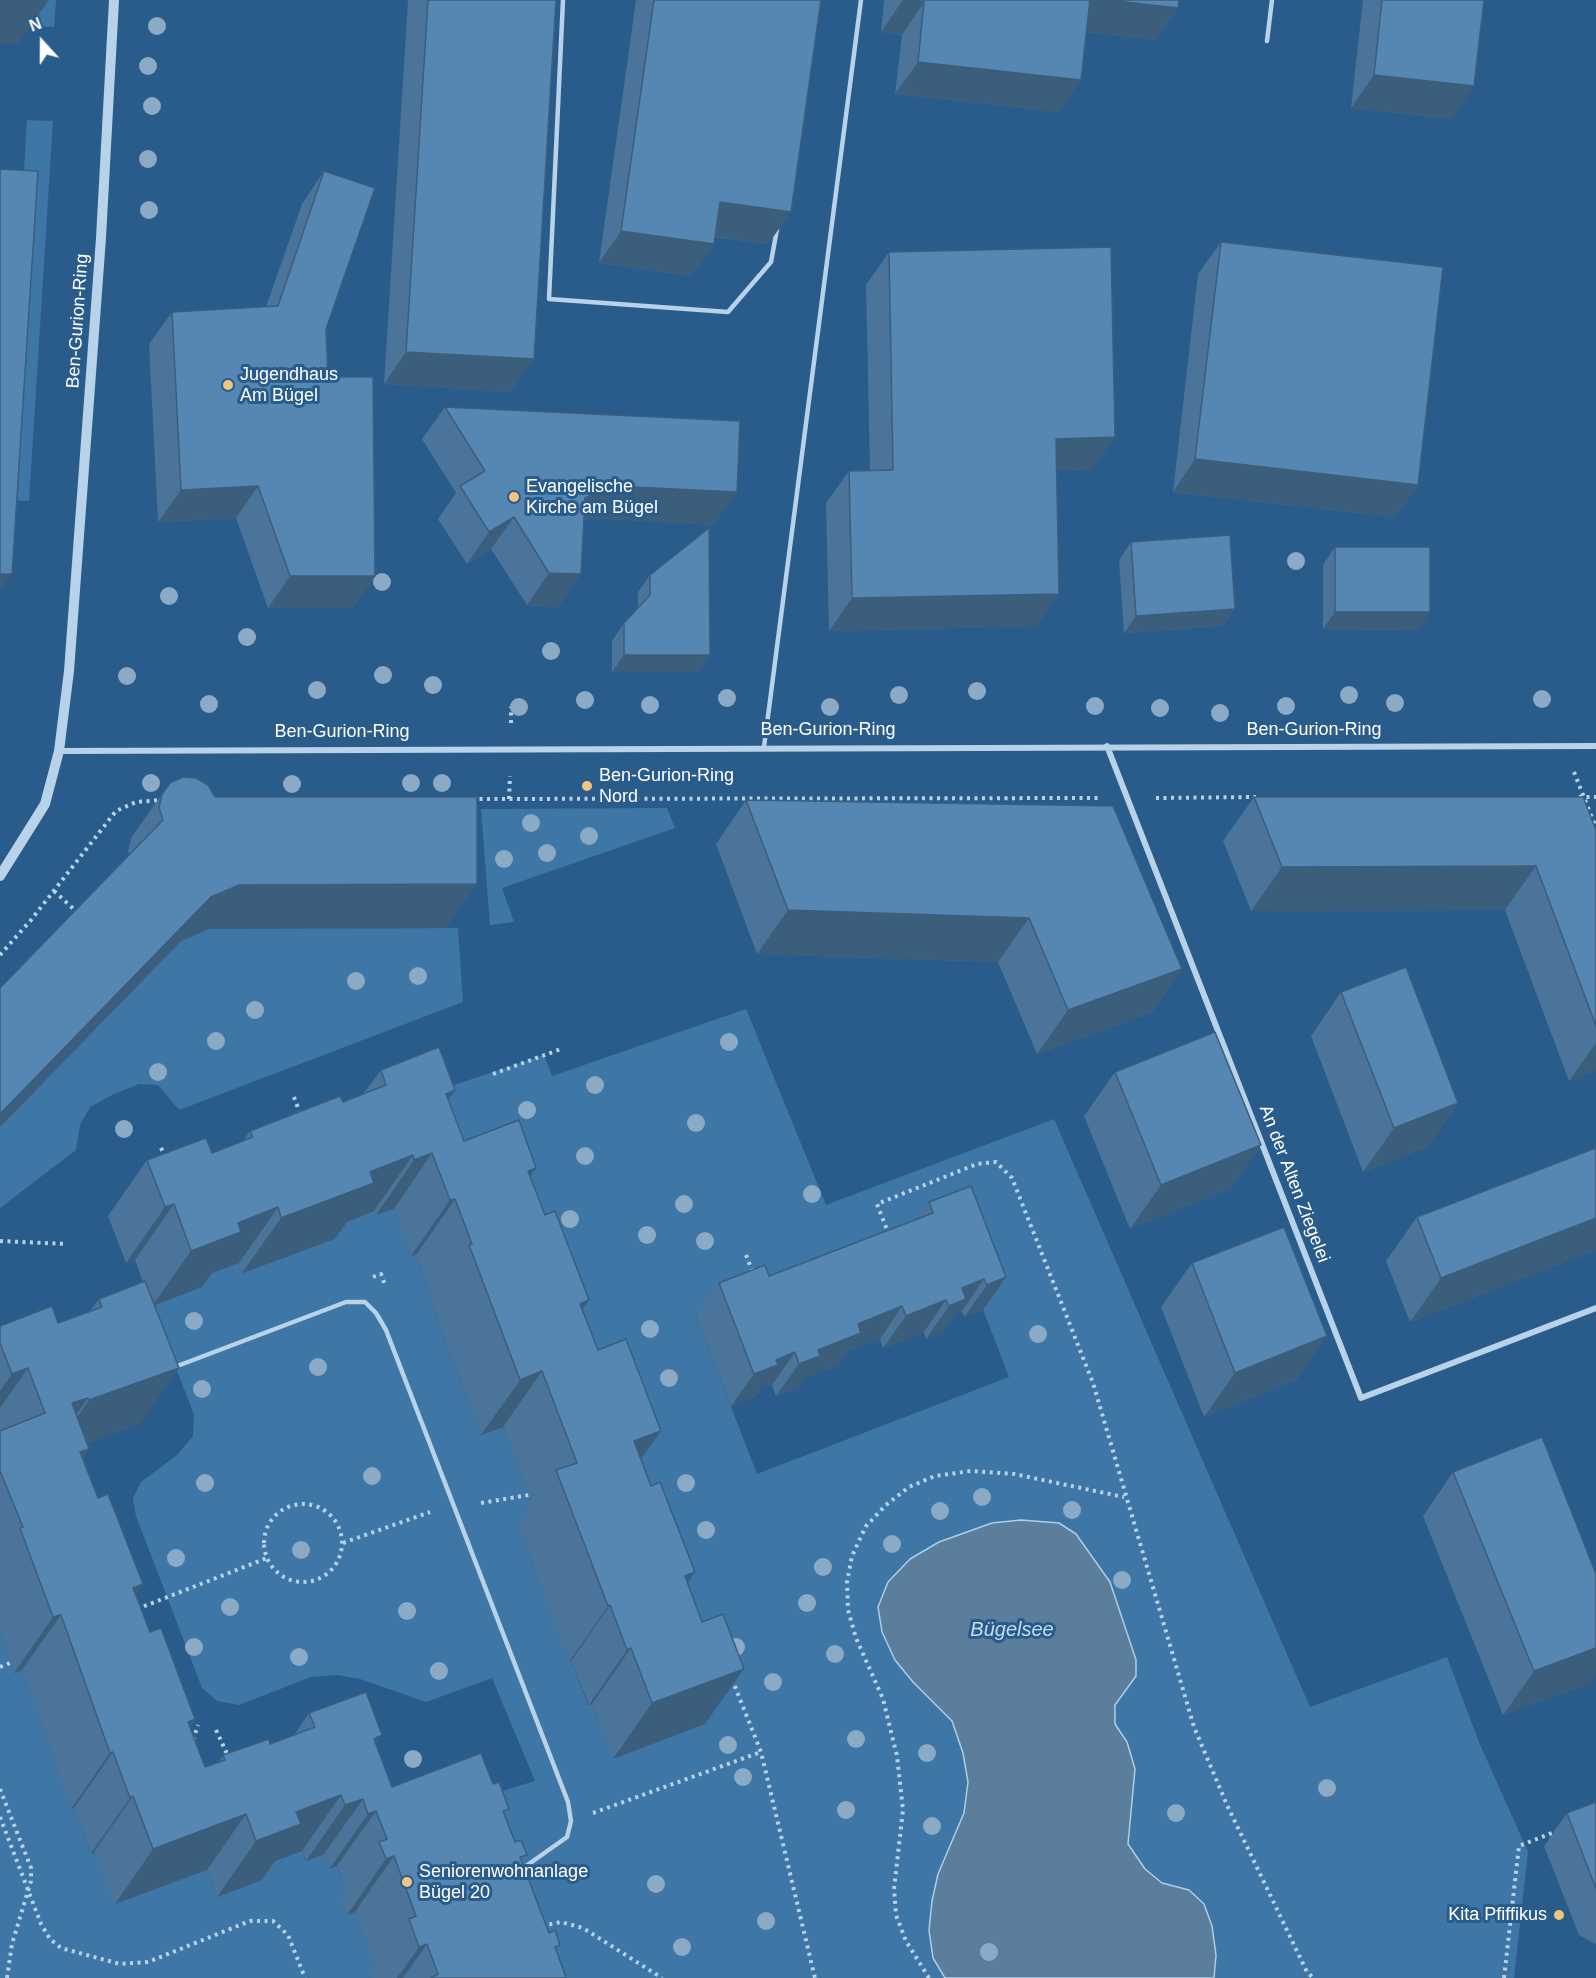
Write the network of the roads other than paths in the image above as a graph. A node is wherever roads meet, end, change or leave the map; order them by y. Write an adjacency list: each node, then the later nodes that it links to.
1 (114, 0): 10 (street, Ben-Gurion-Ring)
2 (563, 0): 6 (lane)
3 (861, 0): 9 (lane)
4 (1272, 0): 5 (lane)
5 (1267, 41)
6 (777, 226)
7 (1107, 746): 8 (street, Ben-Gurion-Ring); 9 (street, Ben-Gurion-Ring); 12 (street, An der Alten Ziegelei)
8 (1596, 746)
9 (764, 747): 10 (street, Ben-Gurion-Ring)
10 (59, 751): 11 (street, Ben-Gurion-Ring)
11 (0, 876)
12 (1596, 1308)
13 (161, 1372): 14 (lane)
14 (516, 1873)

